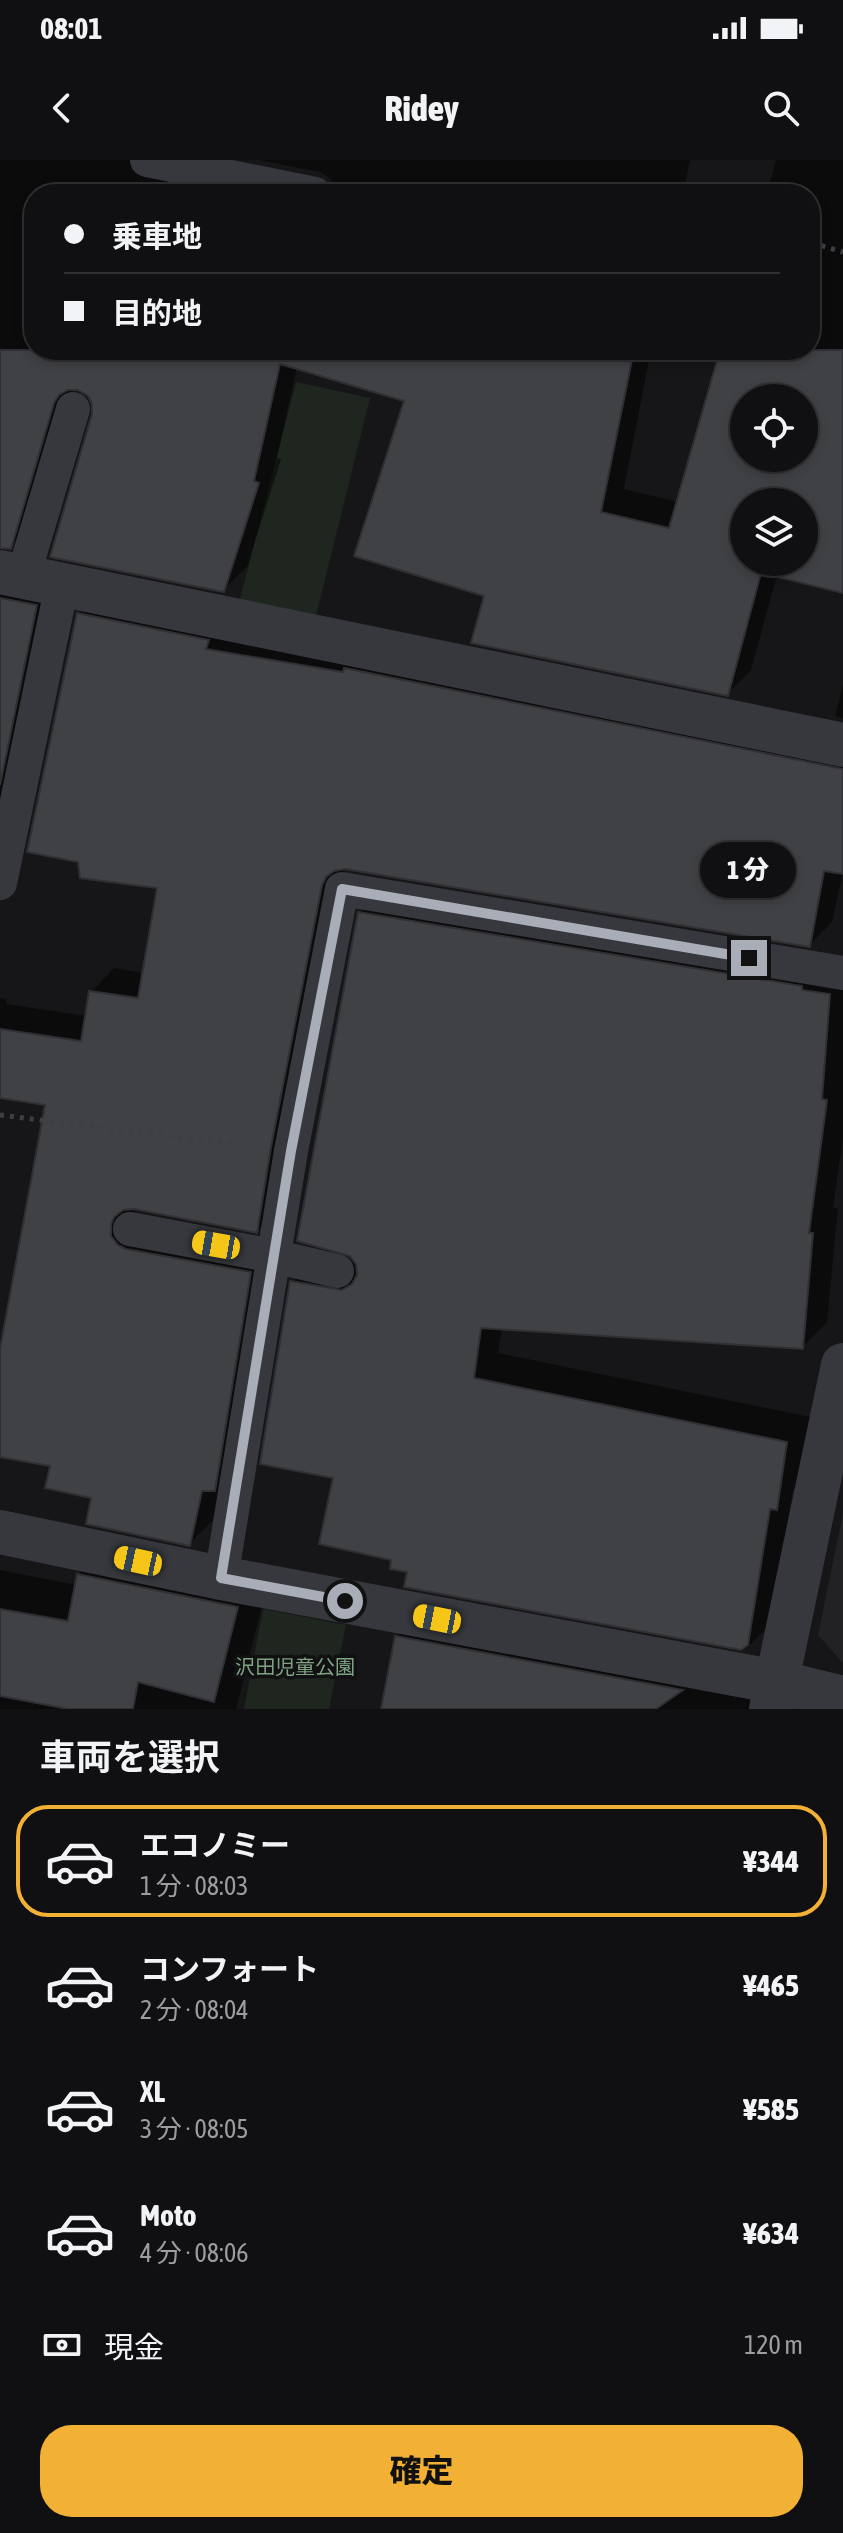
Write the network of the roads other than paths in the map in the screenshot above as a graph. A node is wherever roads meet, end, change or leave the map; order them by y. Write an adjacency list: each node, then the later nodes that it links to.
1 (147, 160): 2 (lane)
2 (266, 184)
3 (73, 409): 4 (lane)
4 (28, 578): 5 (street); 6 (lane)
5 (843, 745)
6 (0, 883)
7 (843, 973): 9 (lane)
8 (130, 1229): 9 (lane)
9 (273, 1256): 10 (lane); 13 (lane)
10 (337, 1271)
11 (843, 1365): 14 (street)
12 (0, 1532): 13 (street)
13 (221, 1578): 14 (street)
14 (774, 1696): 15 (street)
15 (843, 1698)

